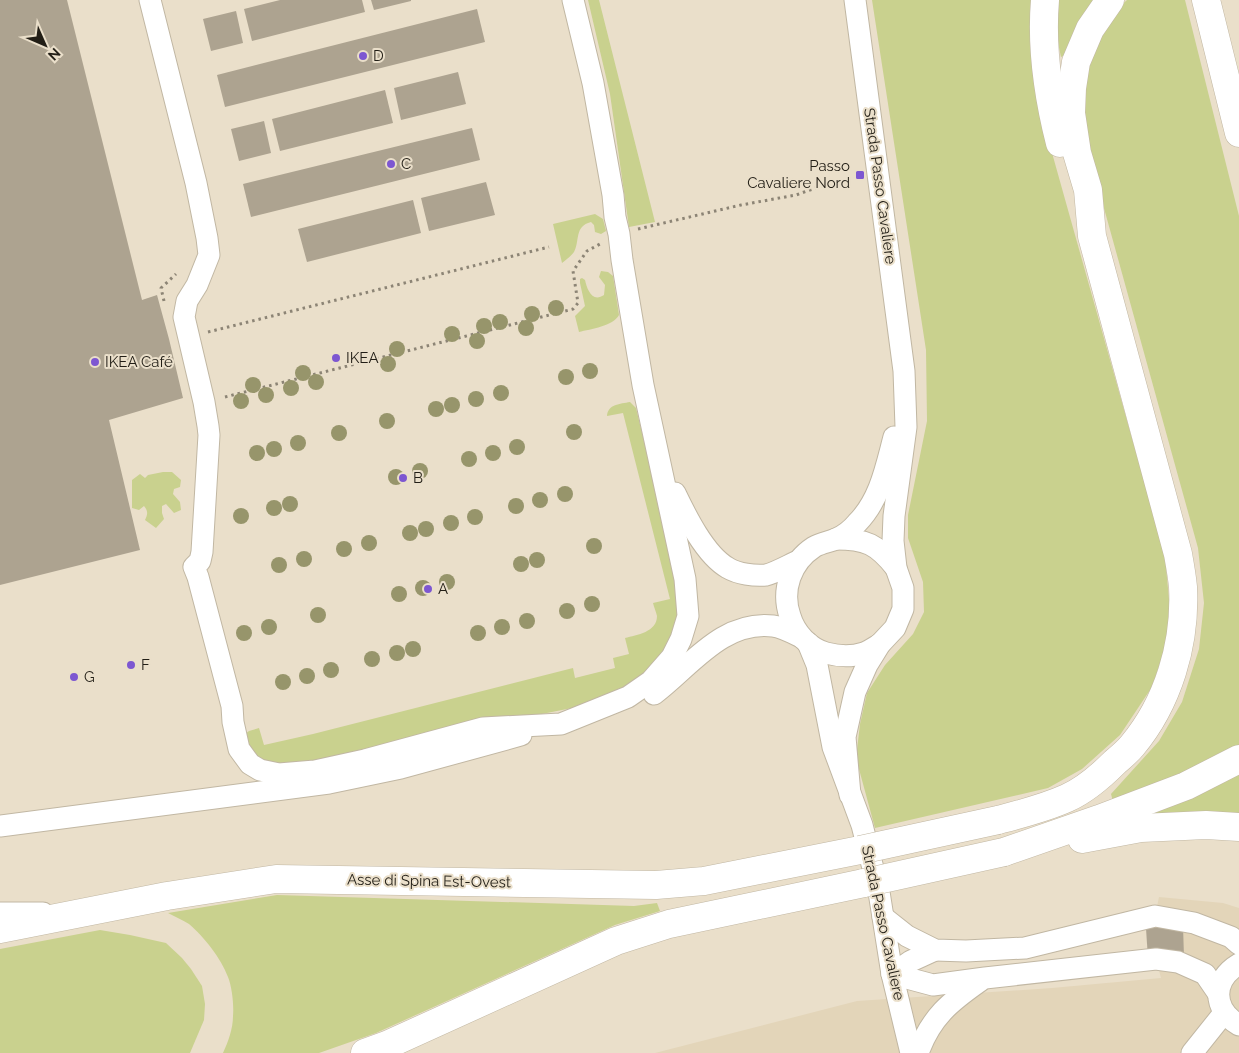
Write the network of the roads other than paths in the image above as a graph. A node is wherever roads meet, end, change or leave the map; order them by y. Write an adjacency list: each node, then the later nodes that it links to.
1 (150, 0): 16 (street)
2 (573, 0): 10 (street)
3 (855, 0): 9 (street, Strada Passo Cavaliere)
4 (1045, 0): 8 (main road)
5 (1110, 0): 8 (main road)
6 (1206, 0): 7 (main road)
7 (1239, 133)
8 (1092, 236): 23 (main road, Asse di Spina Est-Ovest, bridge)
9 (904, 372): 11 (street); 13 (street)
10 (661, 466): 12 (street); 16 (street)
11 (836, 539): 12 (street); 13 (street)
12 (798, 561): 14 (street)
13 (896, 568): 15 (street)
14 (805, 640): 15 (street); 16 (street); 18 (street, Strada Passo Cavaliere)
15 (880, 644): 18 (street)
16 (561, 724): 19 (street)
17 (1239, 759): 21 (main road)
18 (850, 795): 24 (street, Strada Passo Cavaliere)
19 (0, 826)
20 (1239, 827): 21 (main road)
21 (1004, 852): 32 (main road, bridge)
22 (0, 912): 23 (street)
23 (76, 914): 25 (main road, Asse di Spina Est-Ovest)
24 (883, 917): 27 (street); 29 (street, Strada Passo Cavaliere)
25 (0, 930)
26 (1239, 944): 27 (street)
27 (935, 950): 29 (street)
28 (1239, 964): 31 (street)
29 (892, 974): 30 (street); 33 (street, Strada Passo Cavaliere)
30 (985, 978): 31 (street); 34 (street)
31 (1227, 1010): 35 (street)
32 (365, 1053)
33 (912, 1053)
34 (918, 1053)
35 (1192, 1053)

